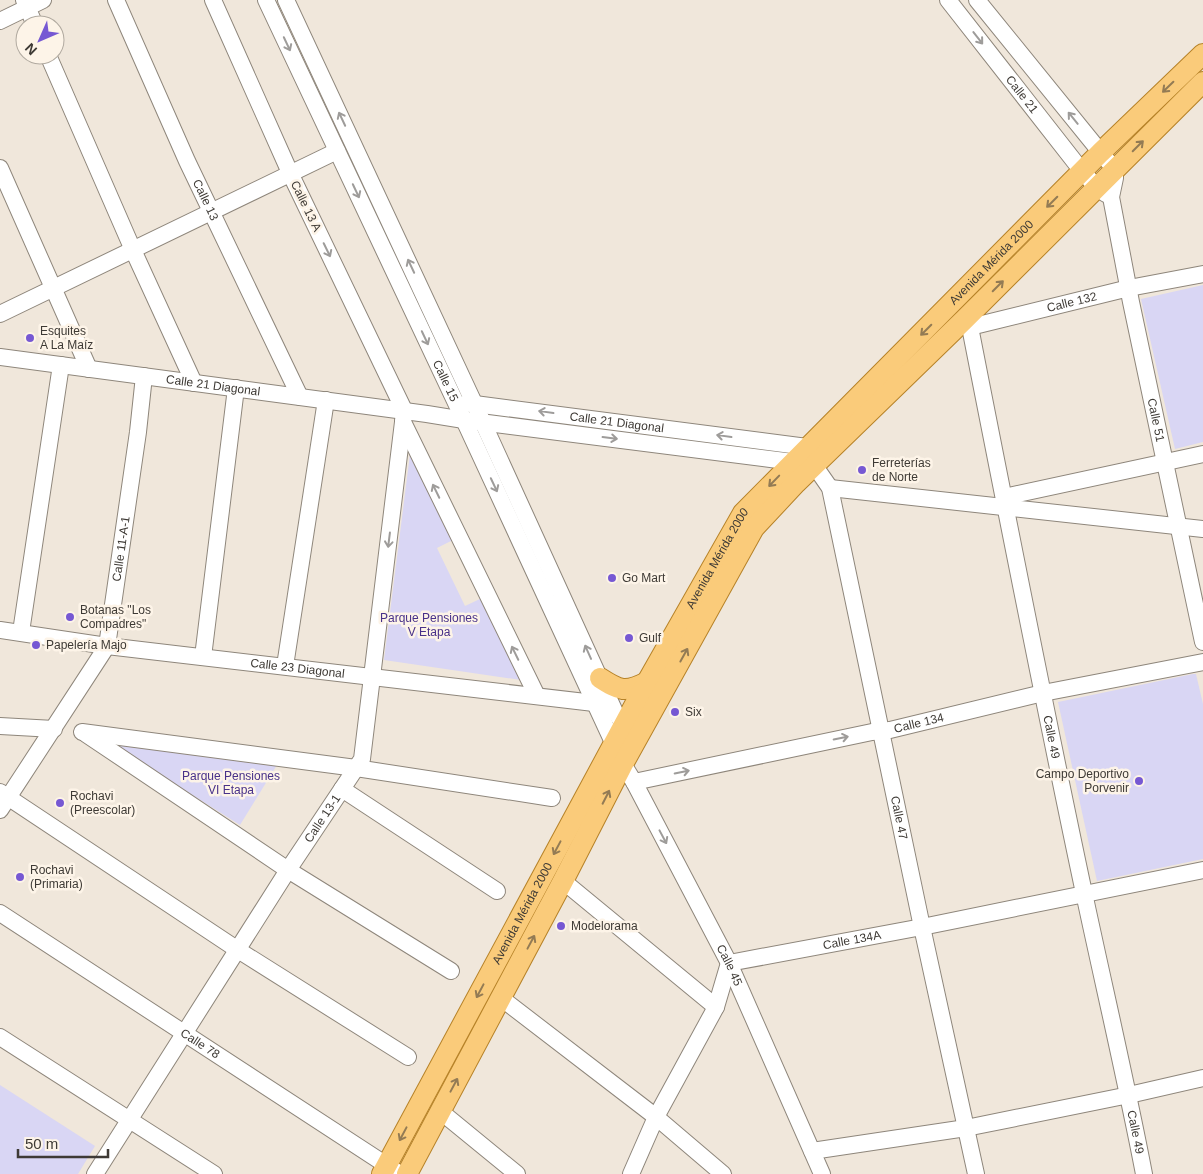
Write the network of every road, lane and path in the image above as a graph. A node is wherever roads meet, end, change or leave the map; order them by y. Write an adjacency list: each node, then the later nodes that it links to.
1 (43, 0): 8 (street)
2 (116, 0): 20 (street, Calle 13)
3 (213, 0): 18 (street, Calle 13 A)
4 (266, 0): 13 (street, Calle 15, one-way to 13)
5 (286, 0): 36 (street, Calle 15, one-way to 5)
6 (948, 0): 17 (street, Calle 21, one-way to 17)
7 (978, 0): 14 (street, Calle 21, one-way to 7)
8 (25, 4): 9 (street)
9 (0, 20)
10 (1203, 54): 14 (main road, Avenida Mérida 2000, one-way to 14)
11 (52, 65): 21 (street)
12 (1203, 82): 16 (main road, Avenida Mérida 2000, one-way to 12)
13 (337, 151): 18 (street); 37 (street, Calle 15, one-way to 37)
14 (1100, 153): 16 (street, Calle 21); 17 (main road, Avenida Mérida 2000)
15 (0, 168): 23 (street)
16 (1114, 170): 19 (main road, Avenida Mérida 2000)
17 (1083, 171): 19 (street, Calle 21); 25 (main road, Avenida Mérida 2000, one-way to 25)
18 (290, 175): 20 (street); 39 (street, Calle 13 A, one-way to 39)
19 (1104, 192): 24 (street, Calle 51); 27 (main road, Avenida Mérida 2000, one-way to 19)
20 (212, 212): 21 (street); 34 (street, Calle 13)
21 (133, 250): 23 (street); 32 (street)
22 (1203, 274): 24 (street, Calle 132)
23 (53, 288): 26 (street); 30 (street)
24 (1128, 288): 27 (street, Calle 132); 45 (street, Calle 51)
25 (950, 306): 27 (street); 43 (main road, Avenida Mérida 2000, one-way to 43)
26 (0, 314)
27 (967, 323): 43 (main road, Avenida Mérida 2000); 47 (street, Calle 49)
28 (0, 357): 29 (street, Calle 21 Diagonal)
29 (61, 365): 30 (street, Calle 21 Diagonal); 51 (street)
30 (89, 369): 31 (street, Calle 21 Diagonal)
31 (144, 376): 32 (street, Calle 21 Diagonal); 53 (street, Calle 11-A-1)
32 (194, 383): 33 (street, Calle 21 Diagonal)
33 (236, 388): 34 (street, Calle 21 Diagonal); 54 (street)
34 (300, 397): 35 (street, Calle 21 Diagonal)
35 (326, 400): 39 (street, Calle 21 Diagonal); 56 (street)
36 (474, 403): 37 (street, Calle 21 Diagonal); 41 (street, Calle 15); 43 (street, Calle 21 Diagonal, one-way to 36)
37 (456, 404): 38 (street, Calle 21 Diagonal); 40 (street, Calle 15)
38 (427, 414): 39 (street, Calle 21 Diagonal); 40 (street, Calle 21 Diagonal)
39 (403, 416): 57 (street, Calle 13-1, one-way to 57); 61 (street, Calle 13 A, one-way to 39)
40 (464, 420): 41 (street, Calle 21 Diagonal); 62 (street, Calle 15, one-way to 62)
41 (483, 422): 44 (street, Calle 21 Diagonal, one-way to 44); 58 (street, Calle 15, one-way to 41)
42 (1203, 454): 45 (street)
43 (810, 456): 44 (main road, Avenida Mérida 2000); 46 (street, Calle 47); 67 (main road, Avenida Mérida 2000, one-way to 43)
44 (792, 462): 59 (main road, Avenida Mérida 2000, one-way to 59)
45 (1165, 462): 47 (street); 48 (street, Calle 51)
46 (830, 488): 47 (street); 65 (street, Calle 47)
47 (1004, 502): 48 (street); 60 (street, Calle 49)
48 (1178, 526): 49 (street); 52 (street, Calle 51)
49 (1203, 529)
50 (0, 630): 51 (street, Calle 23 Diagonal)
51 (21, 632): 53 (street, Calle 23 Diagonal)
52 (1203, 642)
53 (107, 646): 54 (street, Calle 23 Diagonal); 64 (street, Calle 11-A-1)
54 (203, 657): 56 (street, Calle 23 Diagonal)
55 (1203, 662): 60 (street, Calle 134)
56 (286, 666): 57 (street, Calle 23 Diagonal)
57 (373, 677): 61 (street, Calle 23 Diagonal); 69 (street, Calle 13-1)
58 (600, 678): 59 (main road); 66 (street, Calle 15)
59 (647, 682): 66 (main road, Avenida Mérida 2000)
60 (1043, 693): 65 (street, Calle 134); 78 (street, Calle 49)
61 (537, 696): 62 (street, Calle 23 Diagonal)
62 (594, 703): 66 (street, Calle 15)
63 (0, 726): 64 (street)
64 (54, 729): 73 (street, Calle 11-A-1)
65 (881, 731): 70 (street, Calle 134, one-way to 65); 80 (street, Calle 47)
66 (619, 733): 67 (street, Calle 15); 68 (street, Calle 15); 96 (main road, Avenida Mérida 2000, one-way to 96)
67 (636, 741): 68 (main road, Avenida Mérida 2000)
68 (623, 764): 70 (street, Calle 45); 76 (main road, Avenida Mérida 2000, one-way to 68)
69 (356, 768): 71 (street, Calle 13-1); 72 (street); 74 (street)
70 (634, 782): 82 (street, Calle 45, one-way to 82)
71 (342, 789): 74 (street, Calle 13-1); 77 (street)
72 (552, 798)
73 (3, 800): 81 (street)
74 (288, 870): 81 (street, Calle 13-1); 83 (street)
75 (1203, 870): 78 (street, Calle 134A)
76 (563, 881): 84 (main road, Avenida Mérida 2000, one-way to 76); 85 (street)
77 (497, 891)
78 (1084, 894): 80 (street, Calle 134A); 90 (street, Calle 49)
79 (0, 913): 86 (street, Calle 78)
80 (922, 927): 82 (street, Calle 134A); 94 (street, Calle 47)
81 (238, 950): 86 (street, Calle 13-1); 88 (street)
82 (729, 963): 85 (street); 95 (street, Calle 45)
83 (451, 971)
84 (501, 998): 91 (main road, Avenida Mérida 2000, one-way to 84); 92 (street)
85 (716, 1007): 92 (street)
86 (185, 1033): 93 (street, Calle 13-1); 96 (street, Calle 78)
87 (0, 1037): 93 (street)
88 (408, 1057)
89 (1203, 1078): 90 (street)
90 (1129, 1095): 94 (street); 105 (street, Calle 49)
91 (440, 1111): 99 (main road, Avenida Mérida 2000); 100 (street)
92 (656, 1117): 101 (street); 102 (street)
93 (129, 1120): 97 (street, Calle 13-1); 98 (street)
94 (966, 1128): 95 (street); 104 (street, Calle 47)
95 (812, 1151): 103 (street, Calle 45)
96 (389, 1171)
97 (95, 1174)
98 (214, 1174)
99 (407, 1174)
100 (517, 1174)
101 (631, 1174)
102 (724, 1174)
103 (822, 1174)
104 (976, 1174)
105 (1144, 1174)

